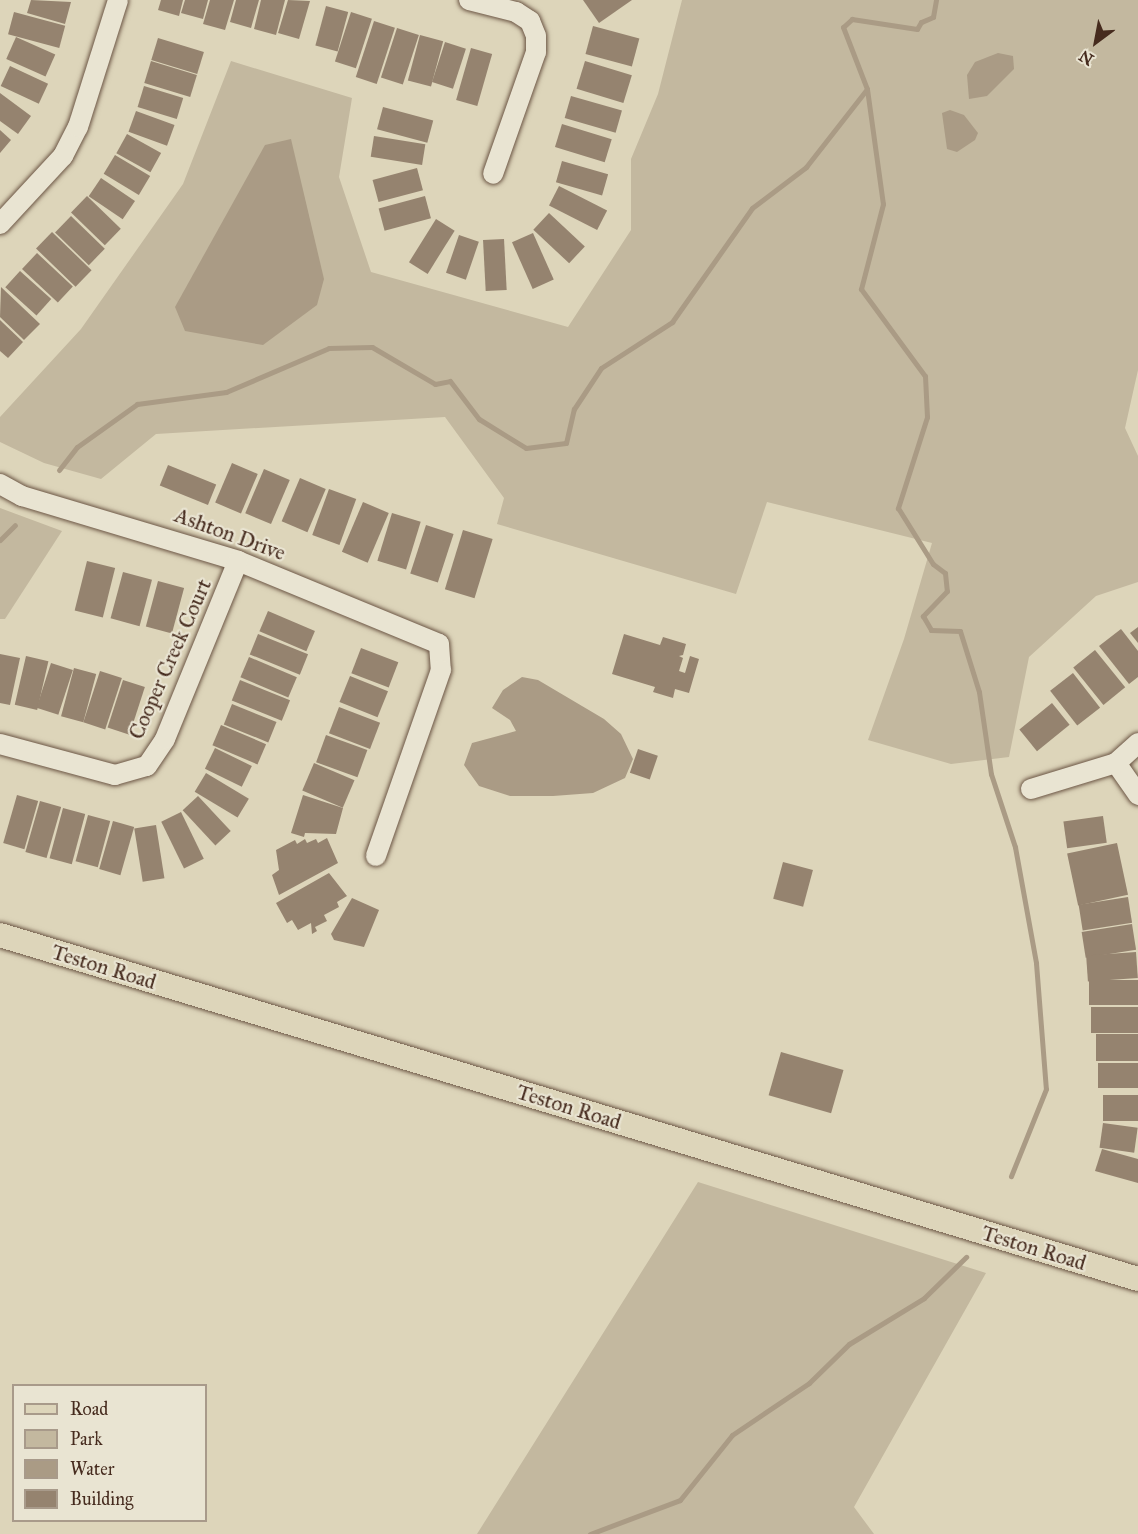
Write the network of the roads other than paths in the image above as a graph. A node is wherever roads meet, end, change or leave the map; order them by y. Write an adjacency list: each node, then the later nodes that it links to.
1 (118, 0): 4 (street)
2 (469, 0): 3 (street)
3 (493, 174)
4 (0, 224)
5 (0, 484): 6 (street, Ashton Drive)
6 (238, 561): 8 (street, Cooper Creek Court); 12 (street, Ashton Drive)
7 (1138, 743): 9 (street)
8 (0, 744)
9 (1116, 763): 10 (street); 11 (street)
10 (1031, 789)
11 (1138, 795)
12 (376, 856)
13 (0, 935): 14 (main road, Teston Road)
14 (1138, 1279)

